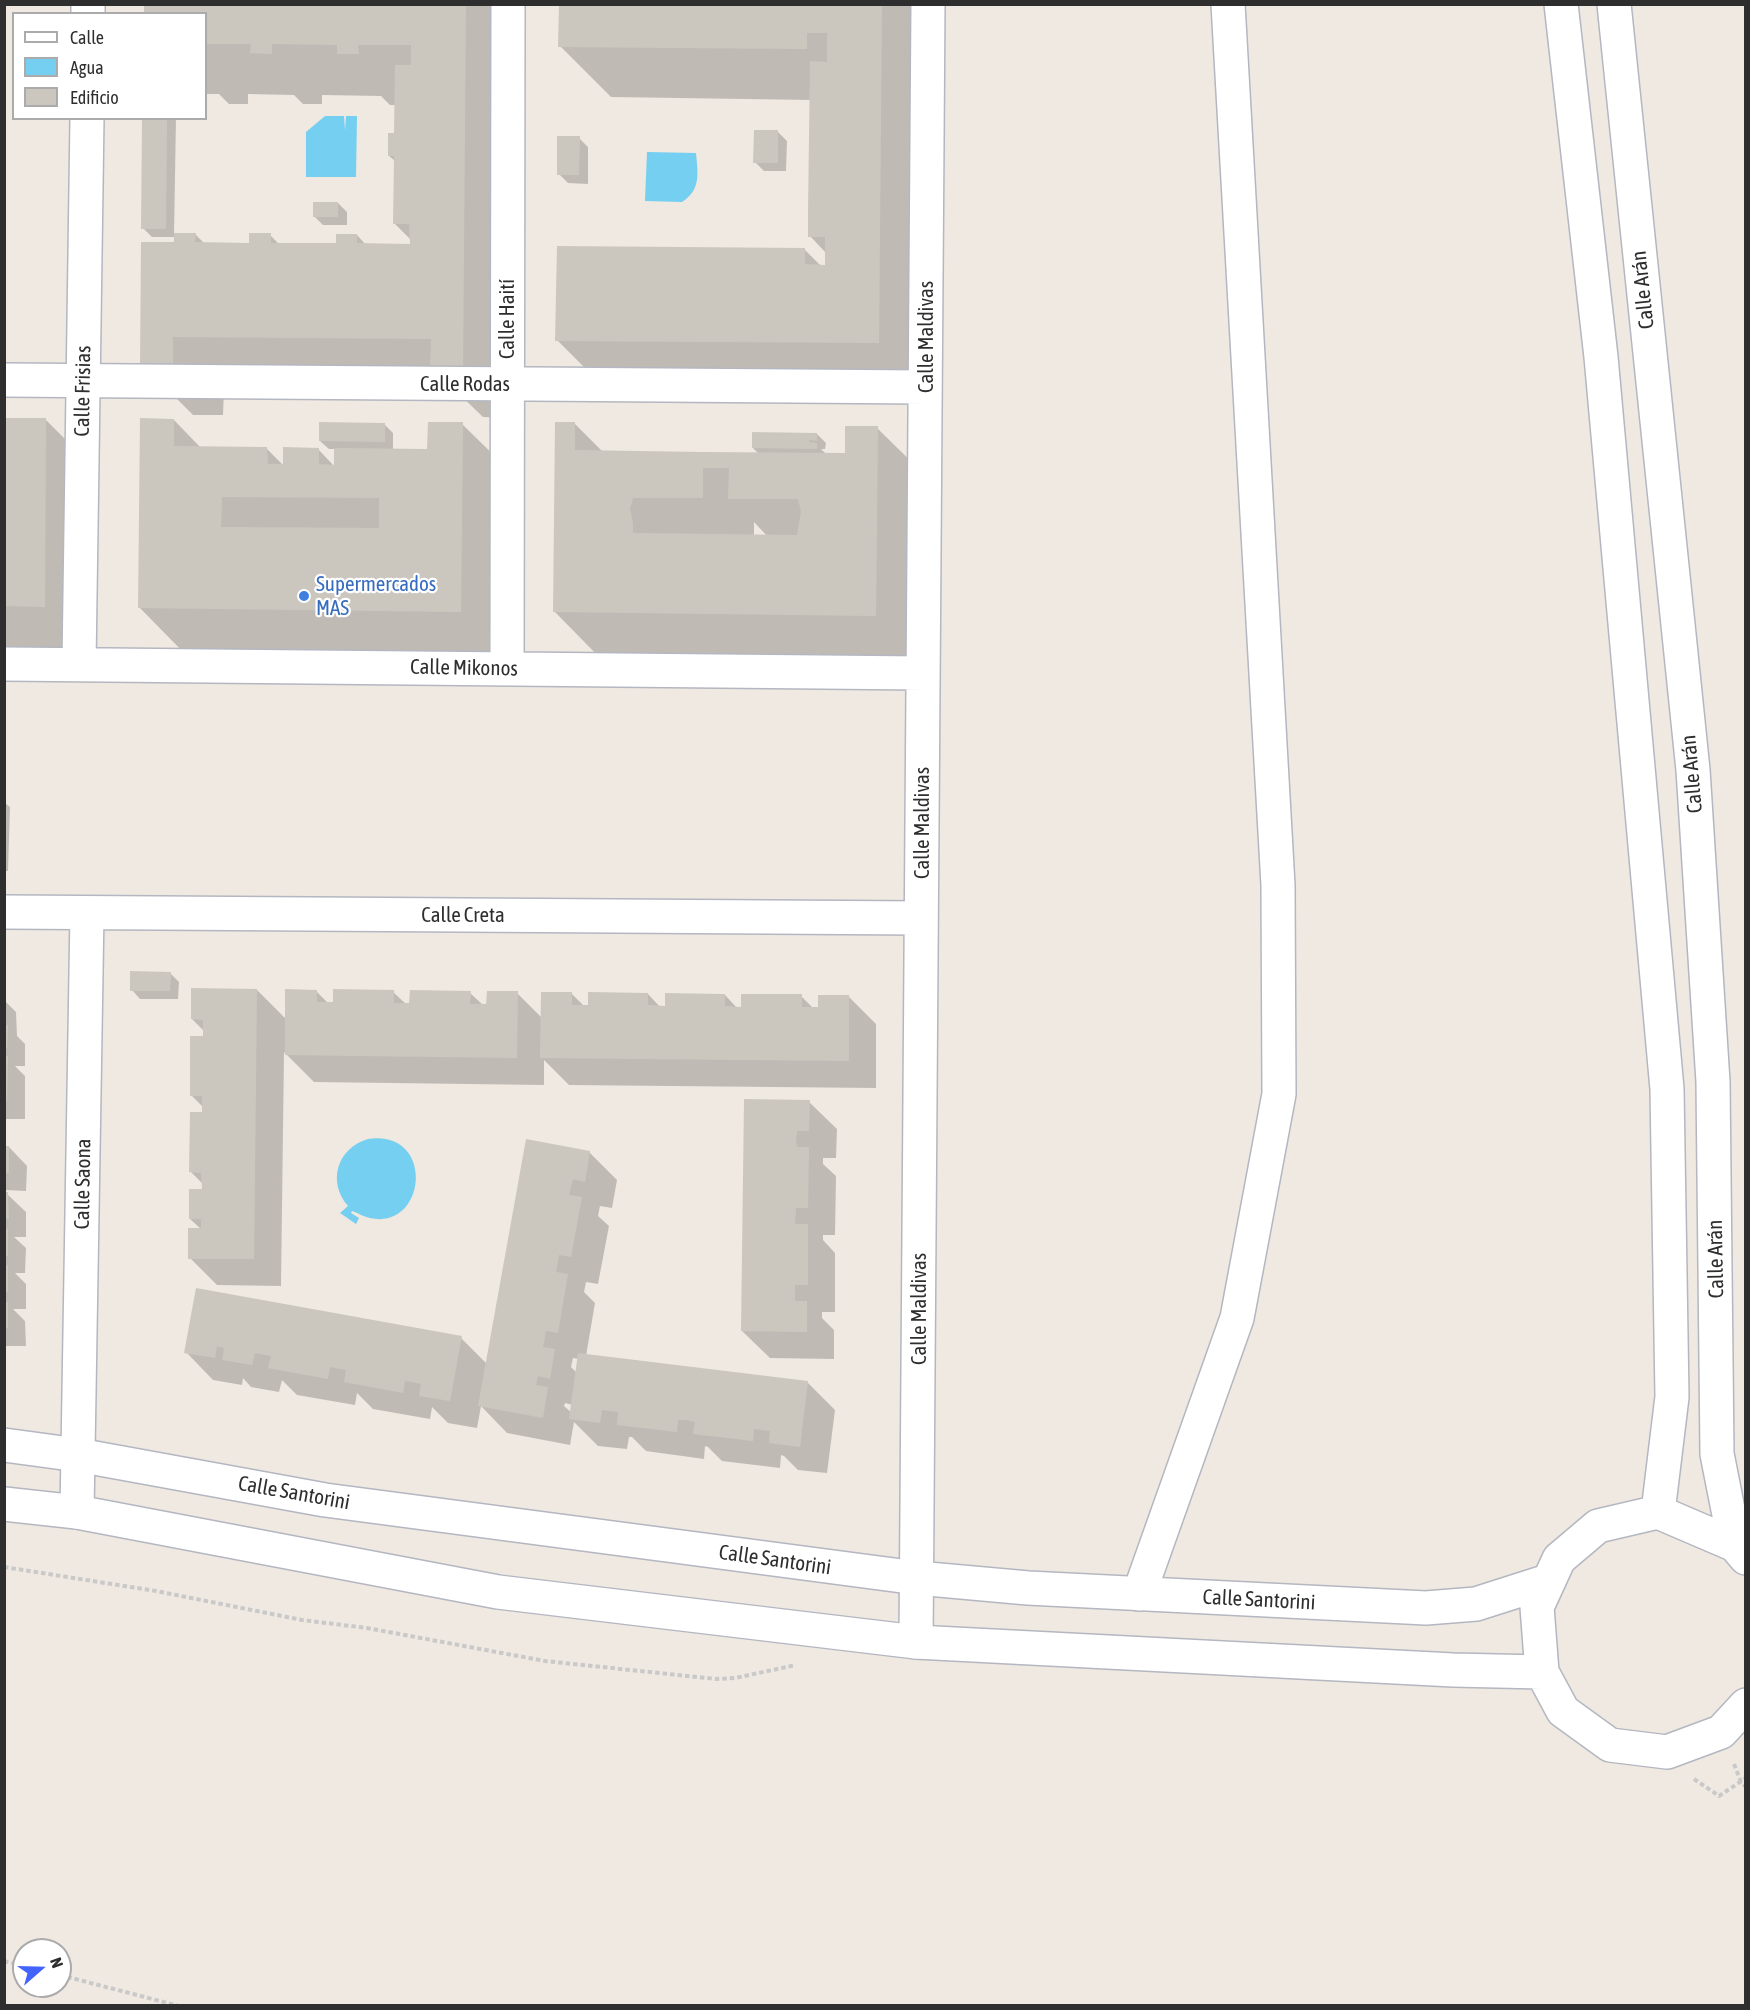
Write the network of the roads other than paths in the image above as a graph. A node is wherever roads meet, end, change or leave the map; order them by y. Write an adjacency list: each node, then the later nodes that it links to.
1 (508, 4): 9 (street, Calle Haití)
2 (928, 4): 10 (street, Calle Maldivas)
3 (1228, 4): 26 (street)
4 (1561, 4): 22 (street)
5 (1614, 4): 23 (street, Calle Arán)
6 (87, 120): 8 (street, Calle Frisias)
7 (4, 380): 8 (street, Calle Rodas)
8 (83, 381): 9 (street, Calle Rodas); 12 (street, Calle Frisias)
9 (507, 384): 10 (street, Calle Rodas); 13 (street, Calle Haití)
10 (926, 387): 14 (street, Calle Maldivas)
11 (4, 664): 12 (street, Calle Mikonos)
12 (79, 664): 13 (street, Calle Mikonos)
13 (507, 669): 14 (street, Calle Mikonos)
14 (923, 673): 17 (street, Calle Maldivas)
15 (4, 912): 16 (street, Calle Creta)
16 (87, 913): 17 (street, Calle Creta); 19 (street, Calle Saona)
17 (921, 918): 24 (street, Calle Maldivas)
18 (4, 1445): 19 (street, Calle Santorini)
19 (78, 1455): 21 (street, Calle Saona); 24 (street, Calle Santorini)
20 (4, 1504): 21 (street)
21 (77, 1512): 27 (street)
22 (1658, 1512): 23 (street); 25 (street)
23 (1740, 1552)
24 (917, 1578): 26 (street, Calle Santorini); 27 (street, Calle Maldivas)
25 (1548, 1581): 26 (street, Calle Santorini); 28 (street)
26 (1139, 1594)
27 (916, 1642): 28 (street)
28 (1542, 1672): 29 (street)
29 (1746, 1705)

